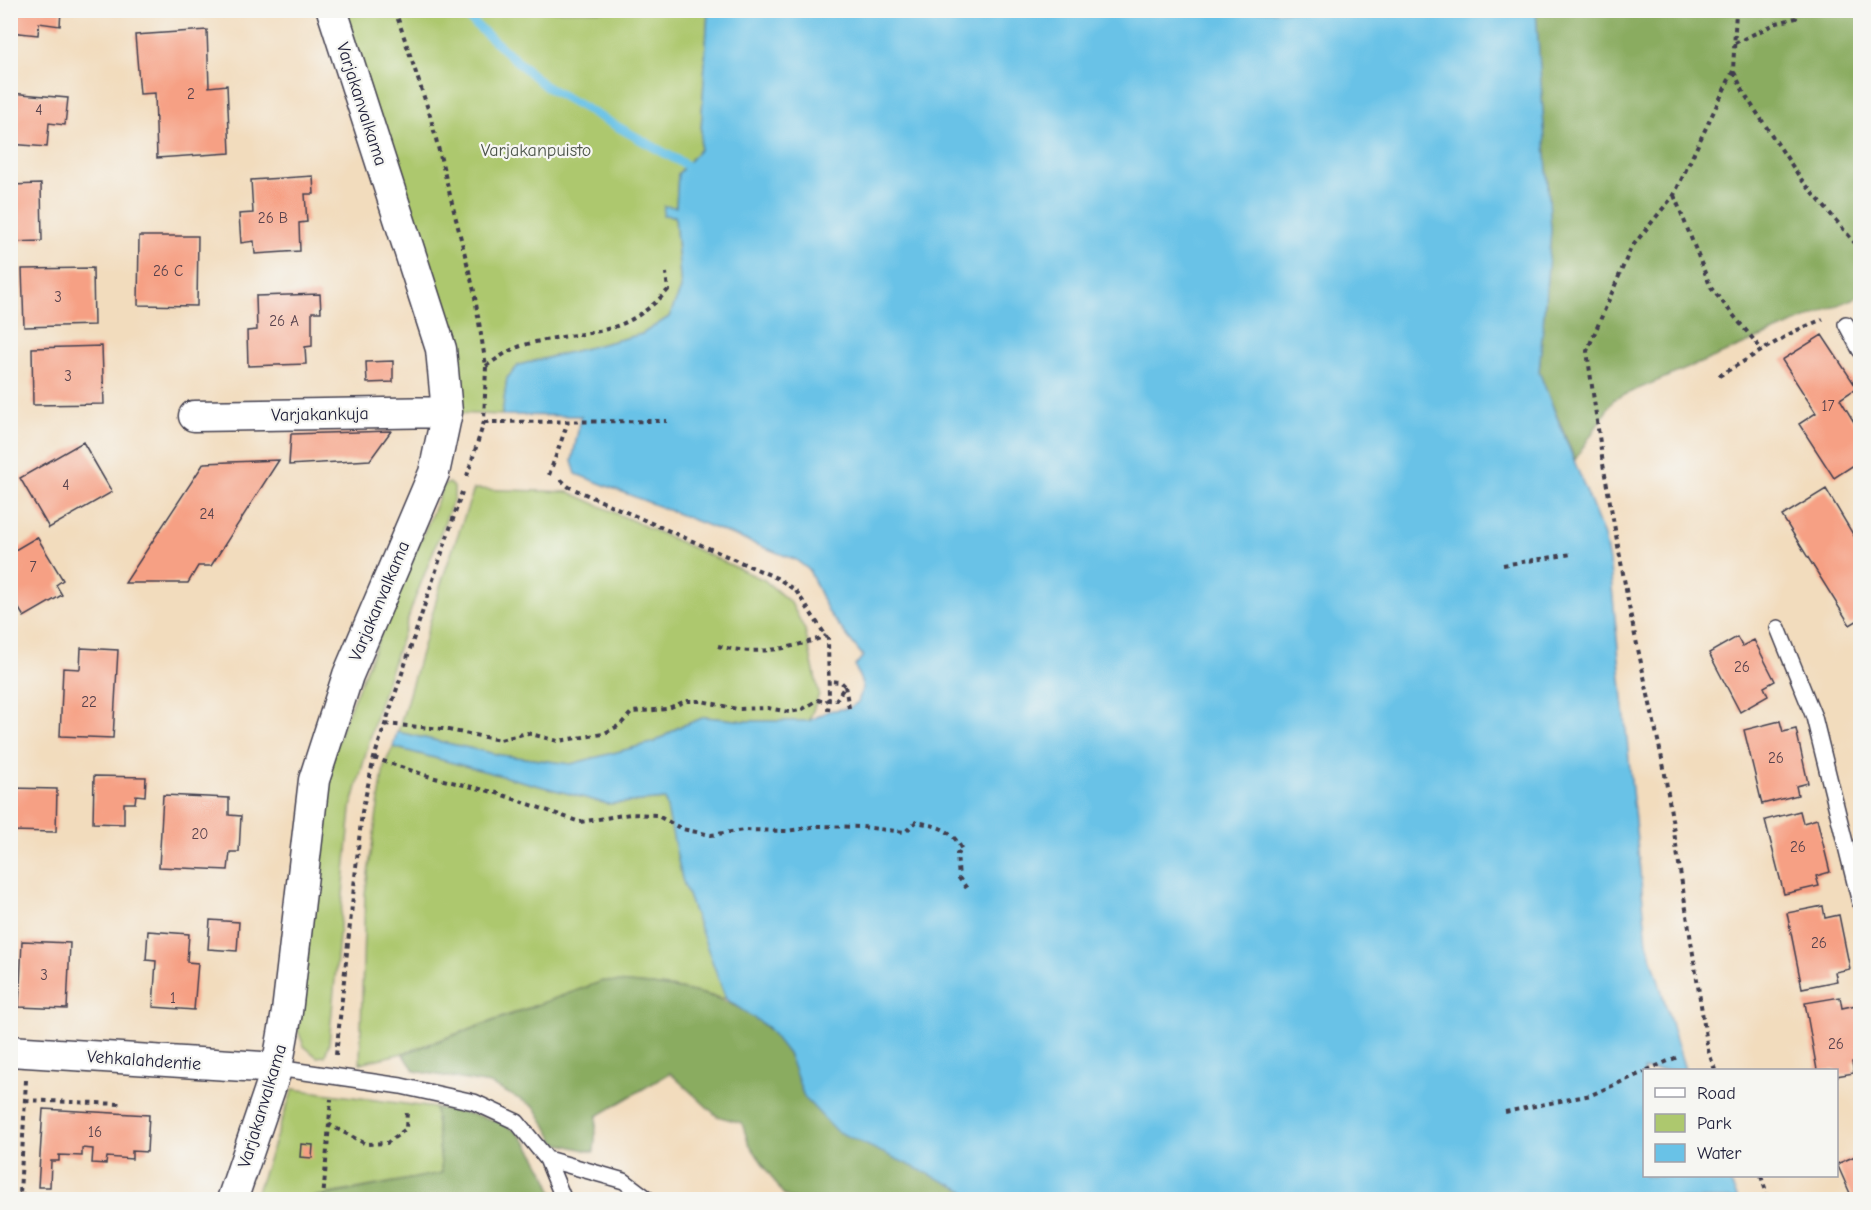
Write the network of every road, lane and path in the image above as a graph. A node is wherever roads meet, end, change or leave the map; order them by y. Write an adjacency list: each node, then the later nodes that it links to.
1 (332, 10): 15 (street, Varjakanvalkama)
2 (395, 10): 13 (path)
3 (1736, 10): 5 (path)
4 (1797, 10): 5 (path)
5 (1734, 44): 6 (path)
6 (1733, 71): 7 (path); 8 (path)
7 (1674, 195): 11 (path); 40 (path)
8 (1860, 249)
9 (666, 273): 13 (path)
10 (1846, 324): 11 (path); 12 (lane)
11 (1762, 350): 14 (path)
12 (1860, 350)
13 (486, 366): 17 (path)
14 (1719, 376)
15 (447, 412): 16 (street, Varjakankuja); 38 (street, Varjakanvalkama)
16 (194, 416)
17 (484, 422): 18 (path); 32 (path)
18 (568, 422): 19 (path); 20 (path)
19 (667, 422)
20 (549, 475)
21 (559, 478): 25 (path)
22 (1572, 554): 23 (path)
23 (1503, 565)
24 (1778, 628): 35 (lane)
25 (826, 636): 26 (path); 27 (path)
26 (718, 646)
27 (830, 681): 28 (path); 29 (path)
28 (845, 686): 29 (path); 30 (path)
29 (829, 699): 31 (path); 32 (path)
30 (849, 708)
31 (828, 711)
32 (384, 724): 33 (path)
33 (374, 758): 34 (path); 42 (path)
34 (968, 890)
35 (1860, 903)
36 (1680, 1056): 39 (path)
37 (18, 1061): 38 (street, Vehkalahdentie); 44 (path)
38 (277, 1068): 42 (lane); 53 (street, Varjakanvalkama)
39 (1651, 1069)
40 (1714, 1069)
41 (1643, 1072): 46 (path)
42 (334, 1078): 43 (lane); 47 (path)
43 (401, 1086): 47 (path); 48 (lane)
44 (25, 1100): 45 (path); 50 (path)
45 (120, 1104)
46 (1505, 1112)
47 (327, 1125): 54 (path)
48 (547, 1159): 55 (lane); 56 (lane)
49 (1761, 1177): 57 (path)
50 (20, 1194): 51 (path); 52 (path)
51 (10, 1195)
52 (38, 1200)
53 (232, 1200)
54 (323, 1200)
55 (564, 1200)
56 (649, 1200)
57 (1769, 1200)

